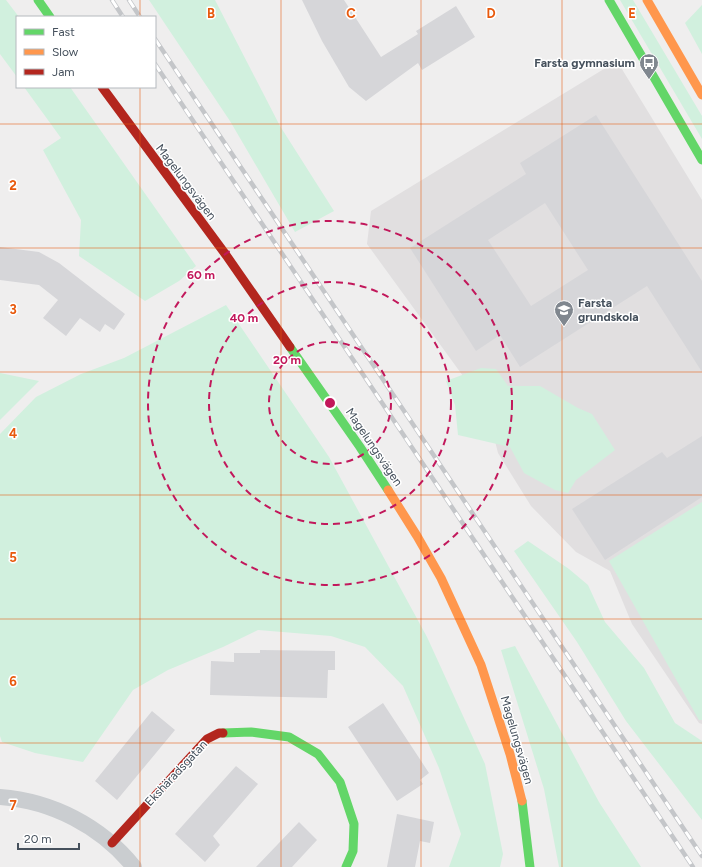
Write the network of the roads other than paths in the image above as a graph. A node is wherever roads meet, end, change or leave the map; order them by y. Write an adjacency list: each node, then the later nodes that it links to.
1 (38, 0): 4 (main road)
2 (609, 0): 7 (main road)
3 (647, 0): 6 (main road)
4 (49, 16)
5 (103, 88): 12 (main road, Magelungsvägen)
6 (702, 95)
7 (702, 160)
8 (0, 797): 9 (street)
9 (112, 843): 10 (street); 11 (main road, Ekshäradsgatan)
10 (134, 867)
11 (346, 867)
12 (530, 867)

